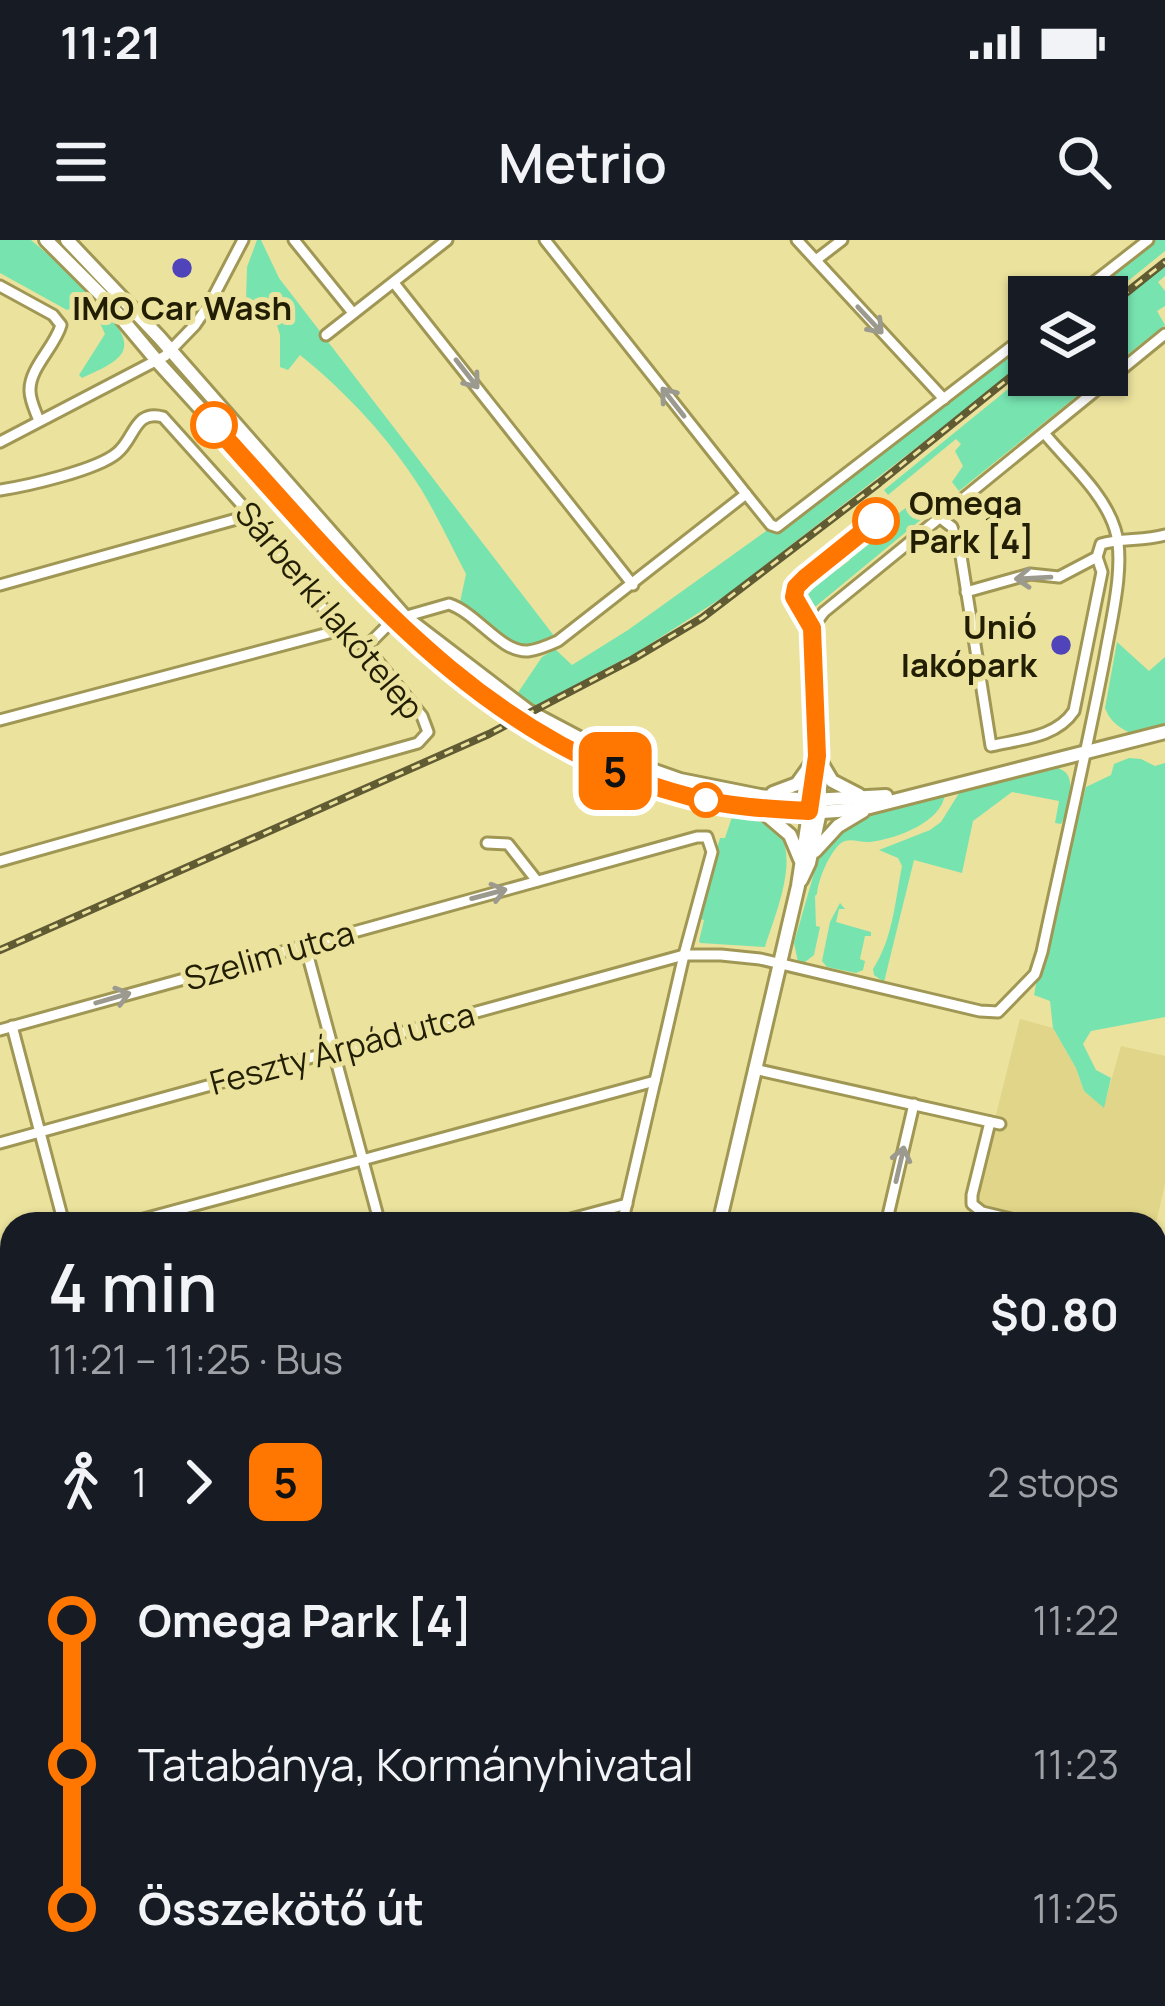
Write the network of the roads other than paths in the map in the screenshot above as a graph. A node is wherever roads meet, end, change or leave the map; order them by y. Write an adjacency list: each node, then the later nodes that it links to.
1 (46, 240): 19 (street)
2 (67, 240): 18 (street)
3 (243, 240): 18 (street)
4 (294, 240): 14 (street)
5 (446, 240): 12 (street)
6 (545, 240): 25 (street, one-way to 6)
7 (797, 240): 10 (street)
8 (842, 240): 10 (street)
9 (1148, 240): 11 (street)
10 (816, 260): 20 (street, one-way to 20)
11 (1102, 276)
12 (394, 283): 14 (street); 32 (street, one-way to 32)
13 (0, 286): 21 (street)
14 (353, 313): 15 (street)
15 (326, 335)
16 (1164, 336): 22 (street)
17 (1008, 349): 20 (street)
18 (171, 352): 19 (street); 34 (street)
19 (158, 362): 21 (street); 34 (street)
20 (944, 399): 25 (street)
21 (39, 422): 23 (street)
22 (1044, 434): 27 (street); 29 (street)
23 (0, 442)
24 (0, 490): 26 (street, Sárberki lakótelep)
25 (746, 494): 32 (street)
26 (251, 515): 31 (street); 35 (street, Sárberki lakótelep)
27 (939, 517): 33 (street); 40 (street)
28 (1165, 535): 29 (street)
29 (1118, 542): 30 (street); 39 (street)
30 (1097, 557): 33 (street, one-way to 33); 33 (street)
31 (0, 585)
32 (633, 585): 34 (street)
33 (966, 592)
34 (399, 618): 36 (street); 41 (street)
35 (340, 630): 36 (street, Sárberki lakótelep); 37 (street)
36 (366, 647): 45 (street, Sárberki lakótelep)
37 (0, 720)
38 (1165, 732): 39 (street)
39 (1086, 751): 42 (street); 50 (street, Feszty Árpád utca)
40 (817, 756): 41 (street); 42 (street); 43 (street)
41 (759, 802): 43 (street); 46 (street)
42 (868, 802): 43 (street); 46 (street)
43 (816, 806): 46 (street)
44 (487, 843): 47 (street)
45 (0, 861)
46 (805, 861): 50 (street)
47 (537, 880): 48 (street, Szelim utca, one-way to 47); 49 (street, Szelim utca)
48 (305, 944): 51 (street, Szelim utca, one-way to 48); 52 (street)
49 (684, 955): 50 (street, Feszty Árpád utca); 52 (street, Feszty Árpád utca); 54 (street)
50 (778, 964): 53 (street)
51 (6, 1028): 56 (street)
52 (334, 1051): 56 (street, Feszty Árpád utca); 58 (street)
53 (754, 1069): 55 (street); 65 (street)
54 (655, 1081): 58 (street); 59 (street)
55 (914, 1104): 66 (street, one-way to 55); 67 (street)
56 (40, 1132): 57 (street, Feszty Árpád utca); 60 (street)
57 (0, 1142)
58 (363, 1159): 61 (street); 62 (street)
59 (627, 1204): 63 (street); 64 (street)
60 (61, 1212)
61 (169, 1212)
62 (377, 1212)
63 (597, 1212)
64 (625, 1212)
65 (722, 1212)
66 (889, 1212)
67 (982, 1212)

